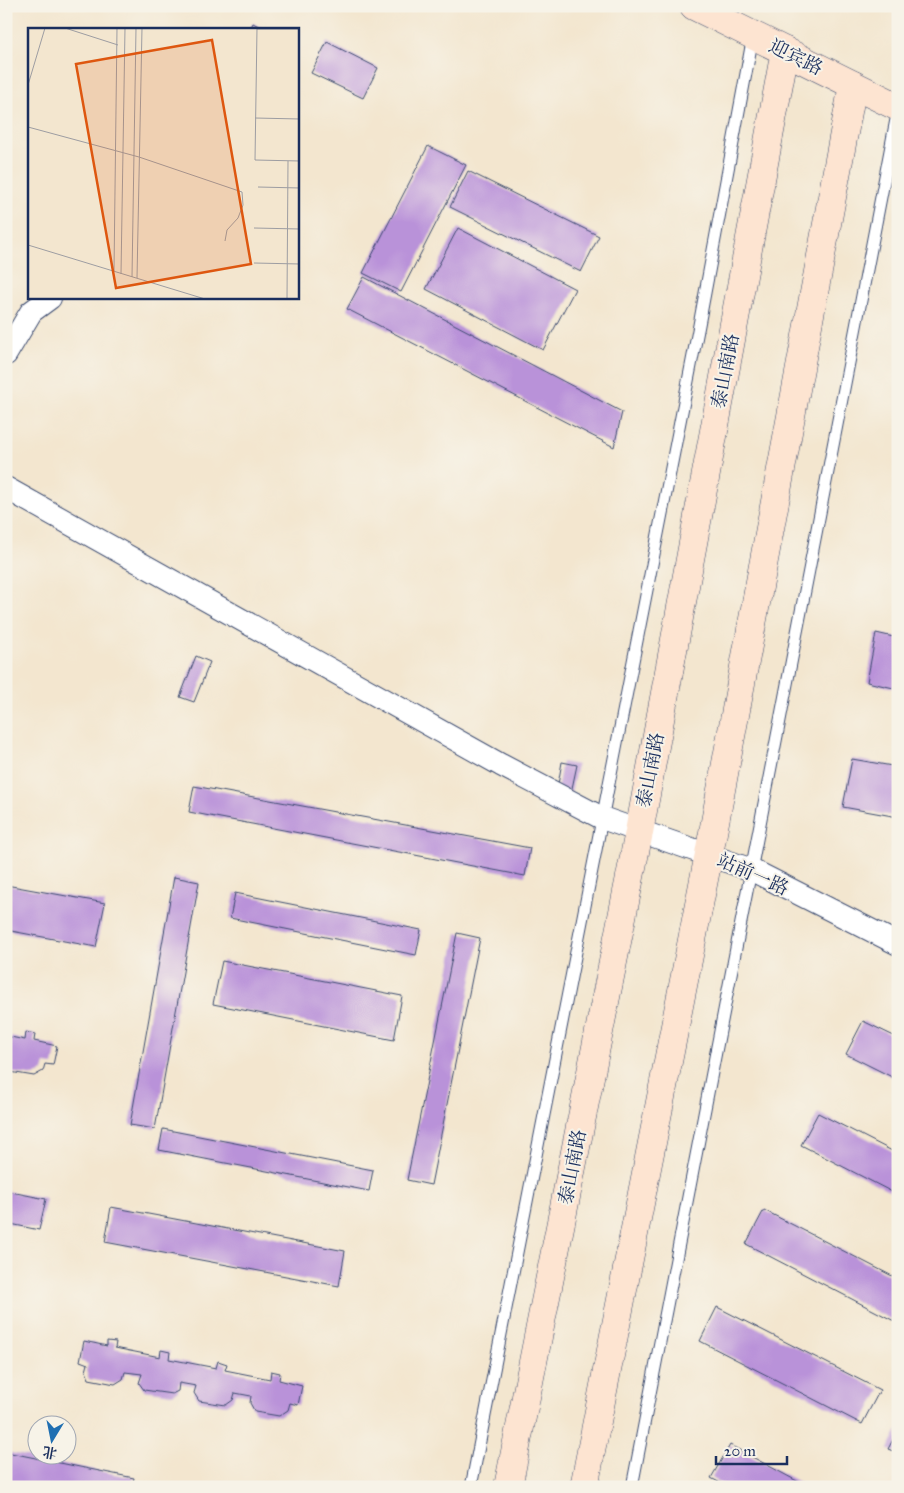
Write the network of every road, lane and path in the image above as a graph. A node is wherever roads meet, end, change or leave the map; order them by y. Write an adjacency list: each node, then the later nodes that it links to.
1 (694, 6): 2 (street, 迎宾路)
2 (753, 36): 3 (street, 迎宾路); 9 (lane)
3 (785, 51): 4 (street, 迎宾路); 10 (street, 泰山南路)
4 (852, 84): 5 (street, 迎宾路); 11 (street)
5 (898, 108): 12 (lane)
6 (49, 299): 7 (street)
7 (6, 354)
8 (6, 488): 9 (street, 站前一路)
9 (602, 818): 10 (street, 站前一路); 14 (lane)
10 (639, 832): 11 (street, 站前一路); 15 (street, 泰山南路)
11 (709, 854): 12 (street, 站前一路); 16 (street)
12 (752, 870): 13 (street, 站前一路); 17 (lane)
13 (898, 944)
14 (471, 1487)
15 (508, 1487)
16 (584, 1487)
17 (632, 1487)

